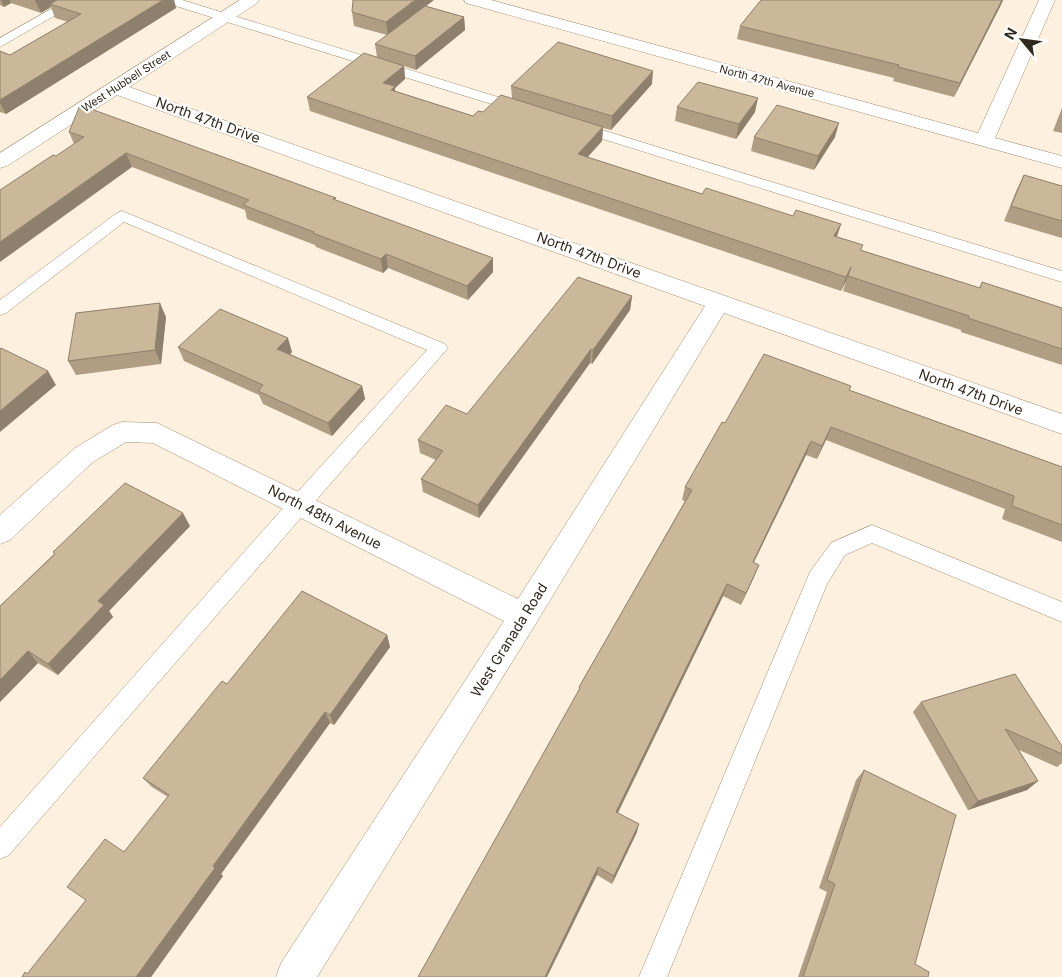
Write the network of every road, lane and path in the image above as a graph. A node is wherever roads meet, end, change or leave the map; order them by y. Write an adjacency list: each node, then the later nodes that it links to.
1 (76, 0): 7 (lane)
2 (170, 0): 6 (lane)
3 (251, 0): 6 (street, West Hubbell Street)
4 (472, 0): 11 (street, North 47th Avenue)
5 (1047, 0): 11 (street)
6 (225, 16): 8 (street, West Hubbell Street); 9 (lane)
7 (0, 43)
8 (116, 88): 12 (street, West Hubbell Street); 15 (street, North 47th Drive)
9 (539, 114)
10 (567, 123): 14 (lane)
11 (984, 141): 13 (street, North 47th Avenue)
12 (0, 162)
13 (1062, 162)
14 (1062, 277)
15 (720, 302): 17 (street, North 47th Drive); 21 (street, West Granada Road)
16 (0, 309): 18 (lane)
17 (1062, 424)
18 (299, 504): 19 (street, North 48th Avenue); 21 (street, North 48th Avenue); 22 (lane)
19 (0, 532)
20 (1062, 612): 24 (lane)
21 (524, 616): 23 (street, West Granada Road)
22 (0, 846)
23 (295, 977)
24 (653, 977)

